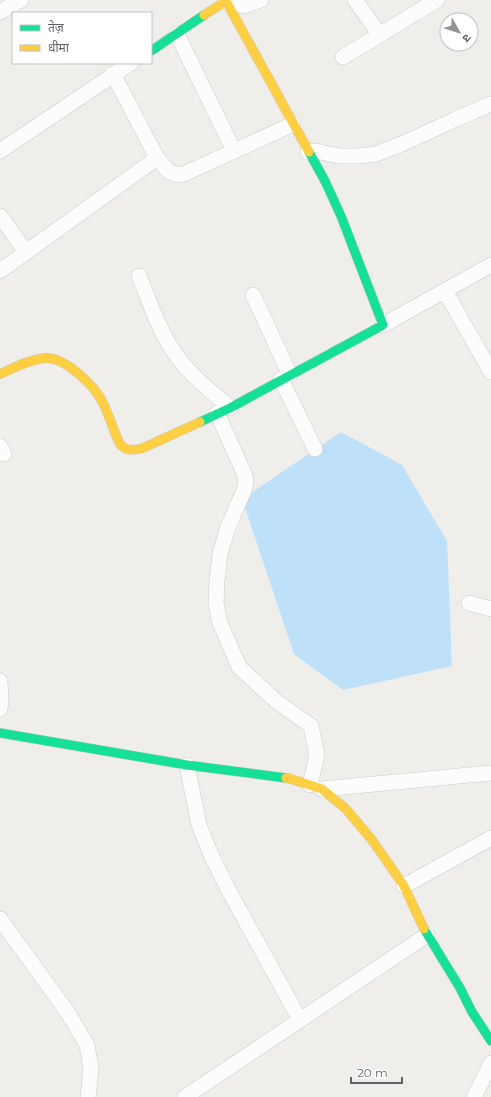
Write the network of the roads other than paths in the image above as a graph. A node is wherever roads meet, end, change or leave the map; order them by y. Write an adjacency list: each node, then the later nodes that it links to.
1 (20, 0): 6 (street)
2 (261, 0): 5 (street)
3 (355, 0): 8 (street)
4 (437, 0): 8 (street)
5 (226, 1): 7 (street); 14 (street)
6 (0, 12)
7 (177, 34): 9 (street); 16 (street)
8 (380, 34): 10 (street)
9 (152, 50)
10 (343, 57)
11 (129, 64): 12 (street)
12 (113, 74): 15 (street); 18 (street)
13 (491, 104): 17 (street)
14 (293, 124): 16 (street); 17 (street)
15 (0, 151)
16 (234, 151): 18 (street)
17 (308, 152): 26 (street)
18 (157, 158): 20 (street)
19 (0, 216): 20 (street)
20 (26, 252): 22 (street)
21 (491, 265): 24 (street)
22 (0, 271)
23 (139, 276): 30 (street)
24 (445, 291): 26 (street); 27 (street)
25 (253, 295): 29 (street)
26 (383, 325): 29 (street)
27 (491, 372)
28 (0, 374): 30 (street)
29 (285, 377): 30 (street); 31 (street)
30 (224, 410): 39 (street)
31 (315, 449)
32 (469, 603): 33 (street)
33 (491, 609)
34 (0, 681): 35 (street)
35 (0, 709)
36 (0, 734): 37 (street)
37 (187, 765): 39 (street); 44 (street)
38 (491, 773): 39 (street)
39 (316, 787): 41 (street)
40 (491, 838): 41 (street)
41 (404, 886): 43 (street)
42 (0, 919): 47 (street)
43 (426, 935): 44 (street); 45 (street)
44 (300, 1020): 48 (street)
45 (491, 1041)
46 (491, 1063): 49 (street)
47 (88, 1097)
48 (185, 1097)
49 (474, 1097)

